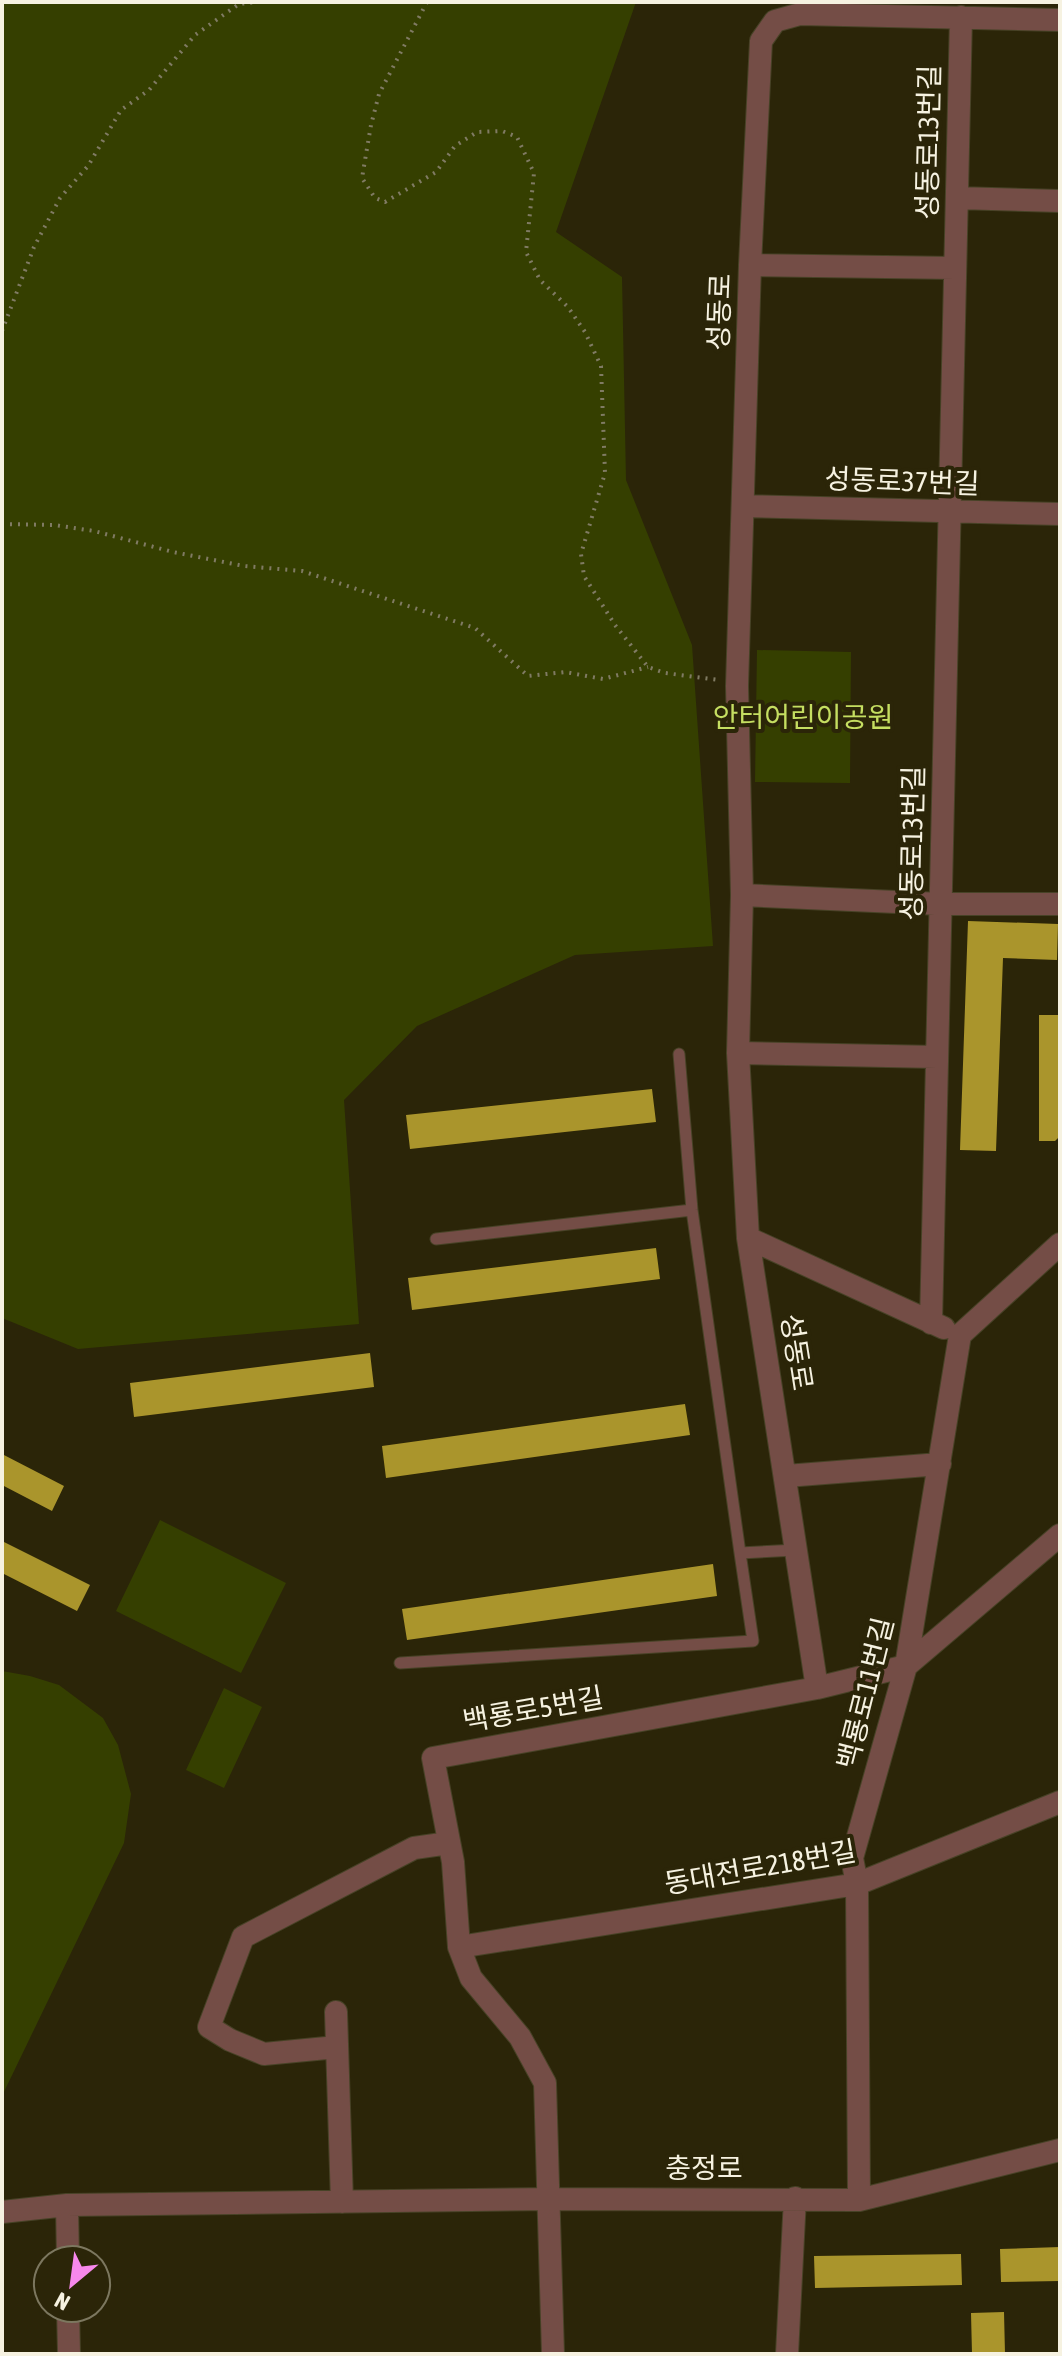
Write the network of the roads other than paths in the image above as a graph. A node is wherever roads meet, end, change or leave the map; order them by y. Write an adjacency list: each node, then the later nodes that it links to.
1 (964, 10): 2 (street, 성동로); 3 (street, 성동로13번길); 5 (street, 성동로)
2 (1060, 20)
3 (957, 198): 4 (street); 6 (street, 성동로13번길)
4 (1060, 201)
5 (750, 265): 6 (street); 7 (street, 성동로)
6 (955, 268): 8 (street, 성동로13번길)
7 (743, 506): 8 (street, 성동로37번길); 10 (street, 성동로)
8 (950, 512): 9 (street, 성동로37번길); 11 (street, 성동로13번길)
9 (1060, 514)
10 (742, 895): 11 (street); 13 (street, 성동로)
11 (941, 904): 12 (street); 15 (street, 성동로13번길)
12 (1060, 904)
13 (738, 1053): 15 (street); 17 (street, 성동로)
14 (679, 1054): 16 (lane)
15 (937, 1057): 20 (street, 성동로13번길)
16 (692, 1210): 18 (lane); 26 (lane)
17 (748, 1238): 20 (street, 성동로); 23 (street, 성동로)
18 (436, 1239)
19 (1060, 1244): 21 (street)
20 (931, 1323): 21 (street, 성동로)
21 (960, 1335): 22 (street, 백룡로11번길)
22 (940, 1464): 23 (street); 28 (street, 백룡로11번길)
23 (786, 1476): 25 (street, 성동로)
24 (1060, 1535): 28 (street, 백룡로5번길)
25 (797, 1550): 26 (lane); 29 (street, 성동로)
26 (740, 1553): 27 (lane)
27 (400, 1663)
28 (906, 1666): 29 (street, 백룡로5번길); 32 (street, 백룡로11번길)
29 (817, 1688): 31 (street, 백룡로5번길)
30 (1060, 1802): 32 (street, 동대전로218번길)
31 (449, 1843): 33 (street, 백룡로5번길); 35 (street)
32 (857, 1884): 33 (street, 동대전로218번길); 39 (street, 백룡로11번길)
33 (459, 1947): 38 (street, 백룡로5번길)
34 (336, 2012): 35 (street)
35 (337, 2047): 40 (street)
36 (1060, 2150): 39 (street, 충정로)
37 (795, 2198): 38 (street, 충정로); 39 (street, 충정로); 47 (street)
38 (551, 2199): 40 (street, 충정로); 46 (street, 백룡로5번길)
39 (859, 2200)
40 (342, 2202): 41 (street, 충정로)
41 (67, 2205): 42 (street, 충정로); 43 (street)
42 (2, 2212)
43 (68, 2244)
44 (68, 2324): 45 (street)
45 (69, 2354)
46 (553, 2354)
47 (787, 2354)

